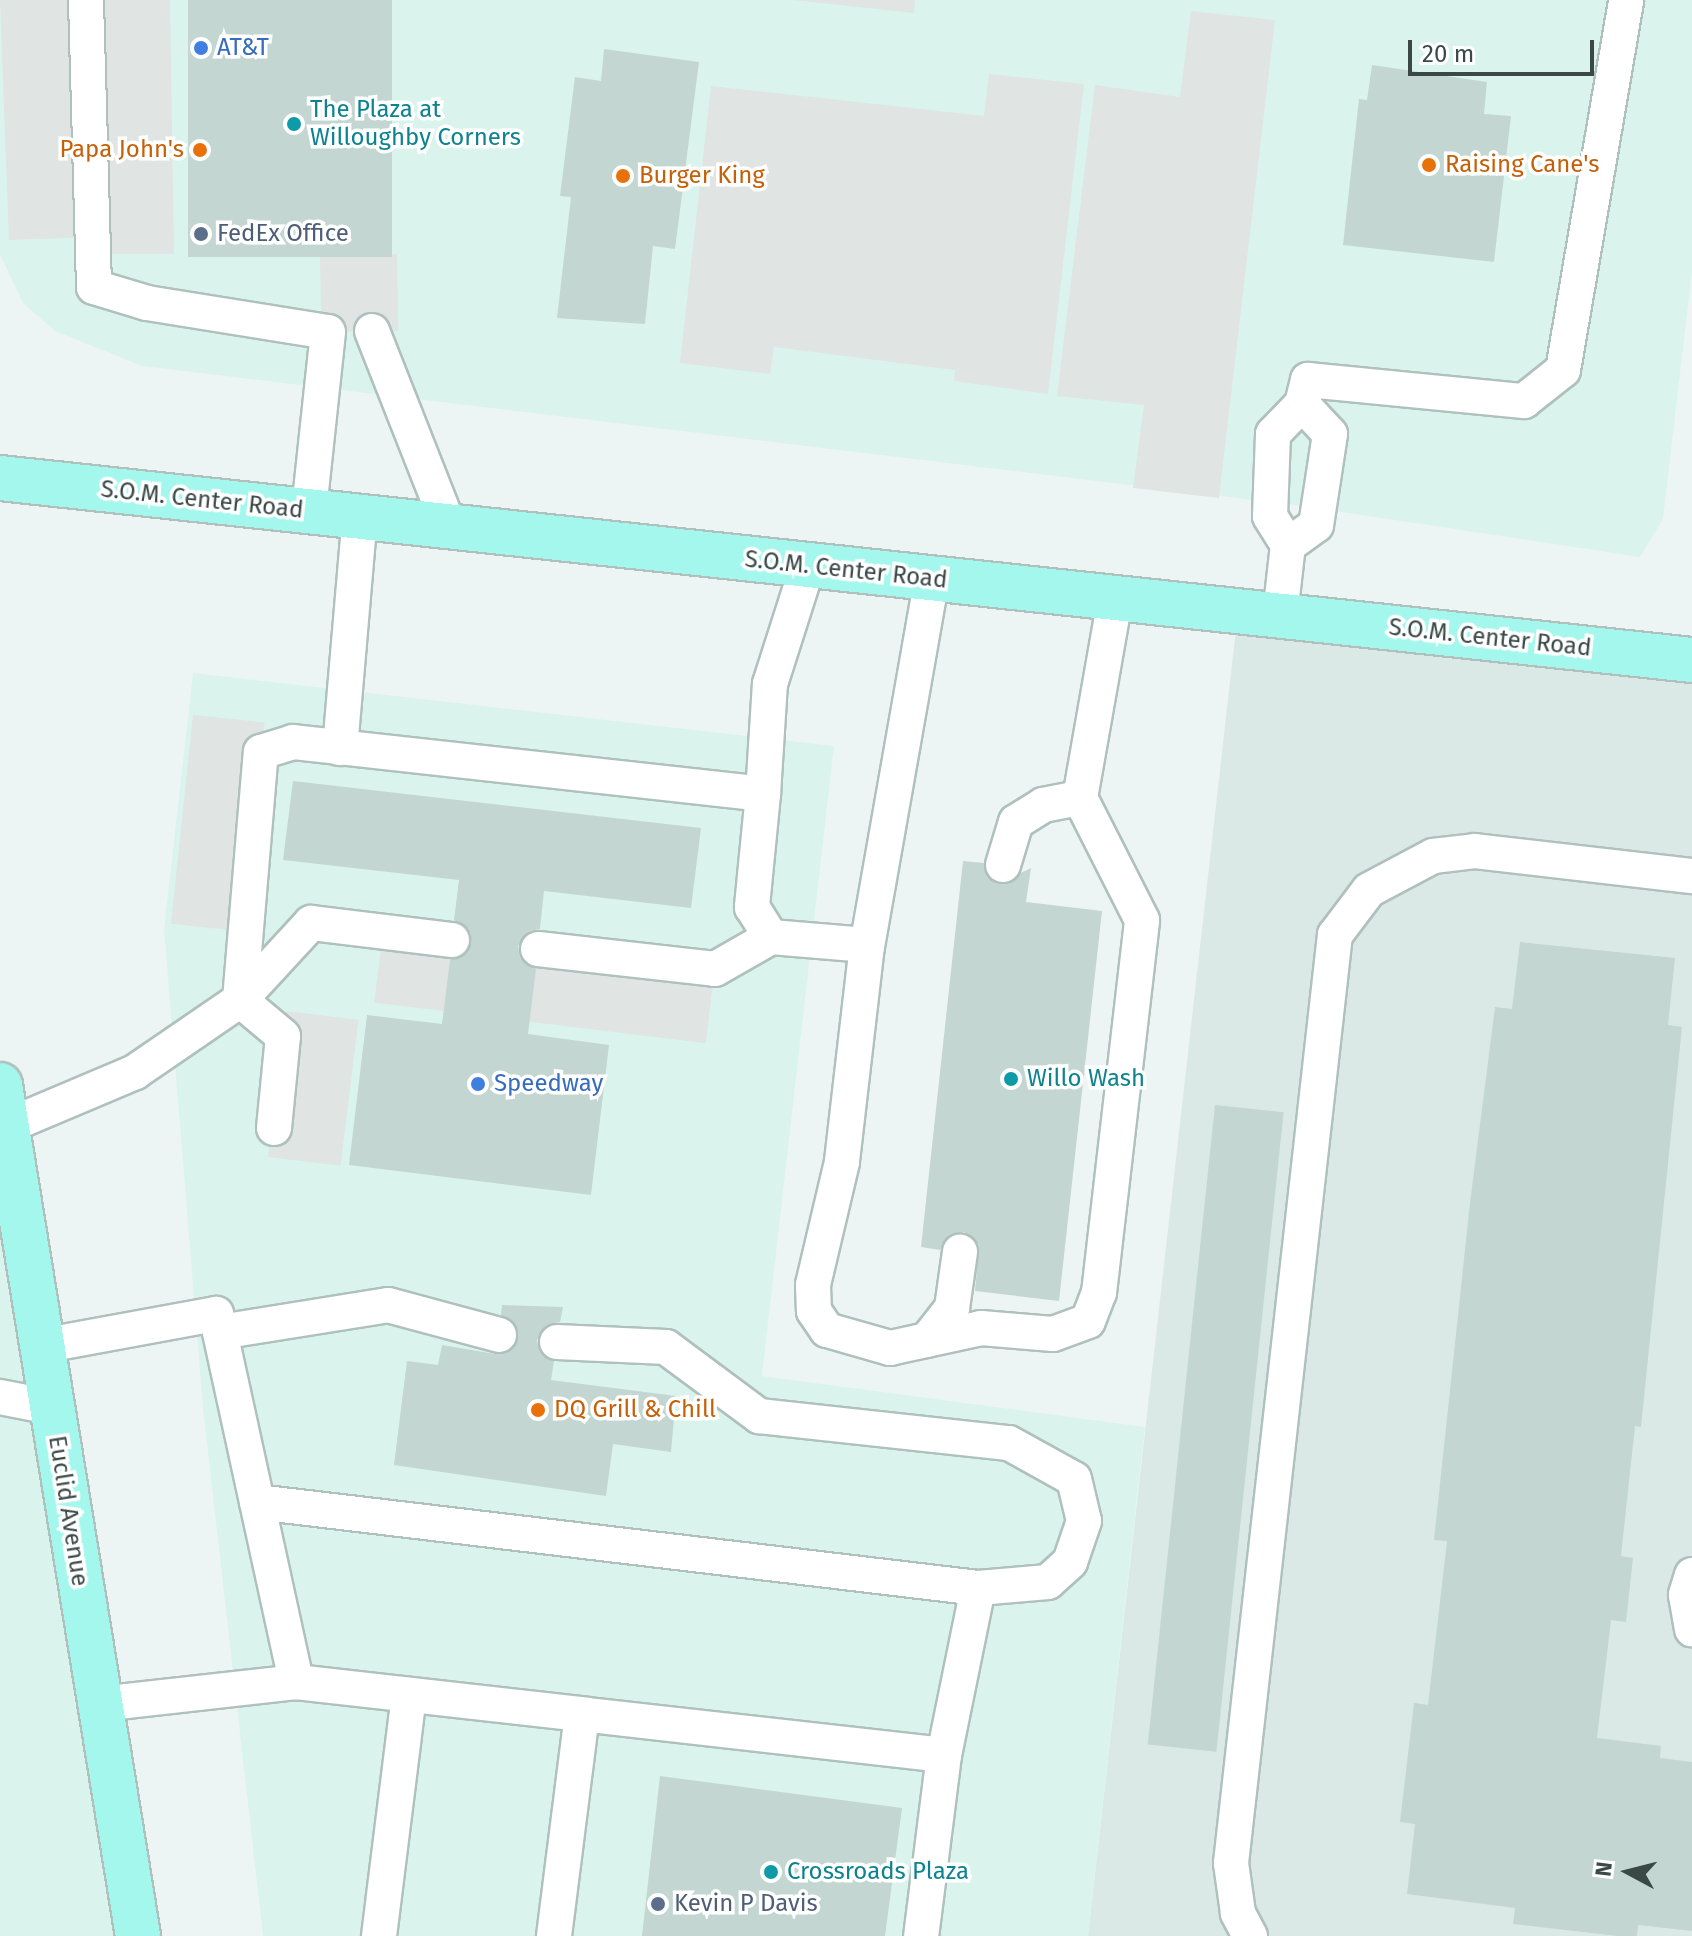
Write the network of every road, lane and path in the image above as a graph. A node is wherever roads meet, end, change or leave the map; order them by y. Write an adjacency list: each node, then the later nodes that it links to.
1 (86, 0): 6 (lane)
2 (1626, 0): 4 (lane)
3 (372, 331): 8 (lane)
4 (1302, 404): 9 (lane); 9 (lane)
5 (0, 478): 6 (main road, S.O.M. Center Road)
6 (309, 511): 7 (main road, S.O.M. Center Road)
7 (360, 516): 8 (main road, S.O.M. Center Road); 15 (lane)
8 (449, 526): 10 (main road, S.O.M. Center Road)
9 (1288, 545): 13 (lane)
10 (808, 565): 11 (main road, S.O.M. Center Road); 16 (lane)
11 (932, 578): 12 (main road, S.O.M. Center Road); 22 (lane)
12 (1115, 600): 13 (main road, S.O.M. Center Road); 17 (lane)
13 (1280, 615): 14 (main road, S.O.M. Center Road)
14 (1692, 660)
15 (340, 748): 16 (lane); 24 (lane)
16 (763, 794): 20 (lane)
17 (1080, 798): 18 (lane); 30 (lane)
18 (1003, 865)
19 (1692, 876): 48 (lane)
20 (771, 937): 22 (lane); 23 (lane)
21 (452, 940): 24 (lane)
22 (867, 945): 30 (lane)
23 (538, 949)
24 (240, 1000): 25 (lane); 26 (lane)
25 (1, 1096): 32 (main road, Euclid Avenue)
26 (274, 1128)
27 (960, 1252): 30 (lane)
28 (218, 1323): 29 (lane); 32 (lane); 35 (lane)
29 (499, 1335)
30 (927, 1340)
31 (557, 1342): 37 (lane)
32 (41, 1346): 34 (main road, Euclid Avenue)
33 (0, 1397): 34 (lane)
34 (51, 1407): 41 (main road, Euclid Avenue)
35 (257, 1502): 37 (lane); 39 (lane)
36 (1692, 1575): 38 (lane)
37 (978, 1588): 43 (lane)
38 (1692, 1629)
39 (296, 1682): 40 (lane); 41 (lane)
40 (409, 1695): 42 (lane); 45 (lane)
41 (100, 1704): 44 (main road, Euclid Avenue)
42 (582, 1715): 43 (lane); 46 (lane)
43 (944, 1755): 47 (lane)
44 (138, 1936)
45 (379, 1936)
46 (554, 1936)
47 (921, 1936)
48 (1250, 1936)

